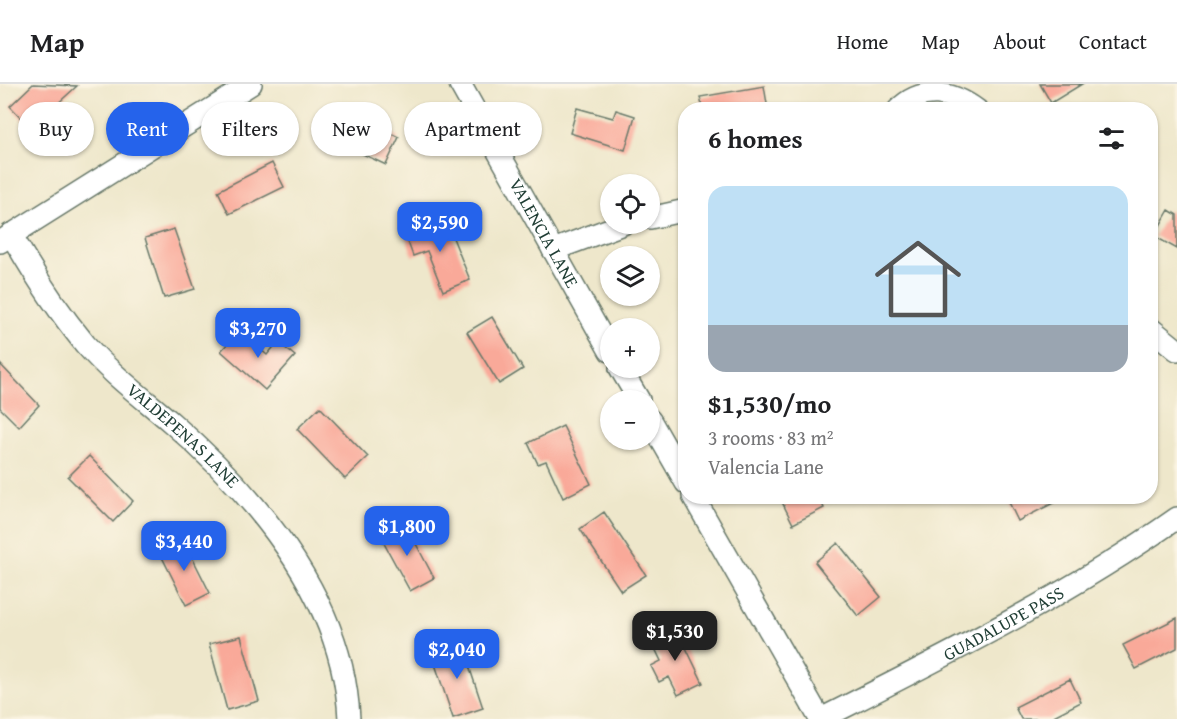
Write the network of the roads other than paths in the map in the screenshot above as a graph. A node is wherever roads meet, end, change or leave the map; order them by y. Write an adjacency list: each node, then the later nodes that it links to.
1 (251, 84): 8 (street)
2 (460, 84): 9 (street, VALENCIA LANE)
3 (906, 102): 4 (street)
4 (963, 102)
5 (678, 212): 6 (street)
6 (660, 216)
7 (600, 232): 9 (street)
8 (6, 238): 17 (street, VALDEPENAS LANE)
9 (552, 250): 10 (street, VALENCIA LANE)
10 (600, 334)
11 (1158, 335): 12 (street)
12 (1177, 350)
13 (660, 438): 14 (street)
14 (678, 469)
15 (698, 504): 18 (street)
16 (1177, 518): 18 (street, GUADALUPE PASS)
17 (349, 719)
18 (821, 719)

